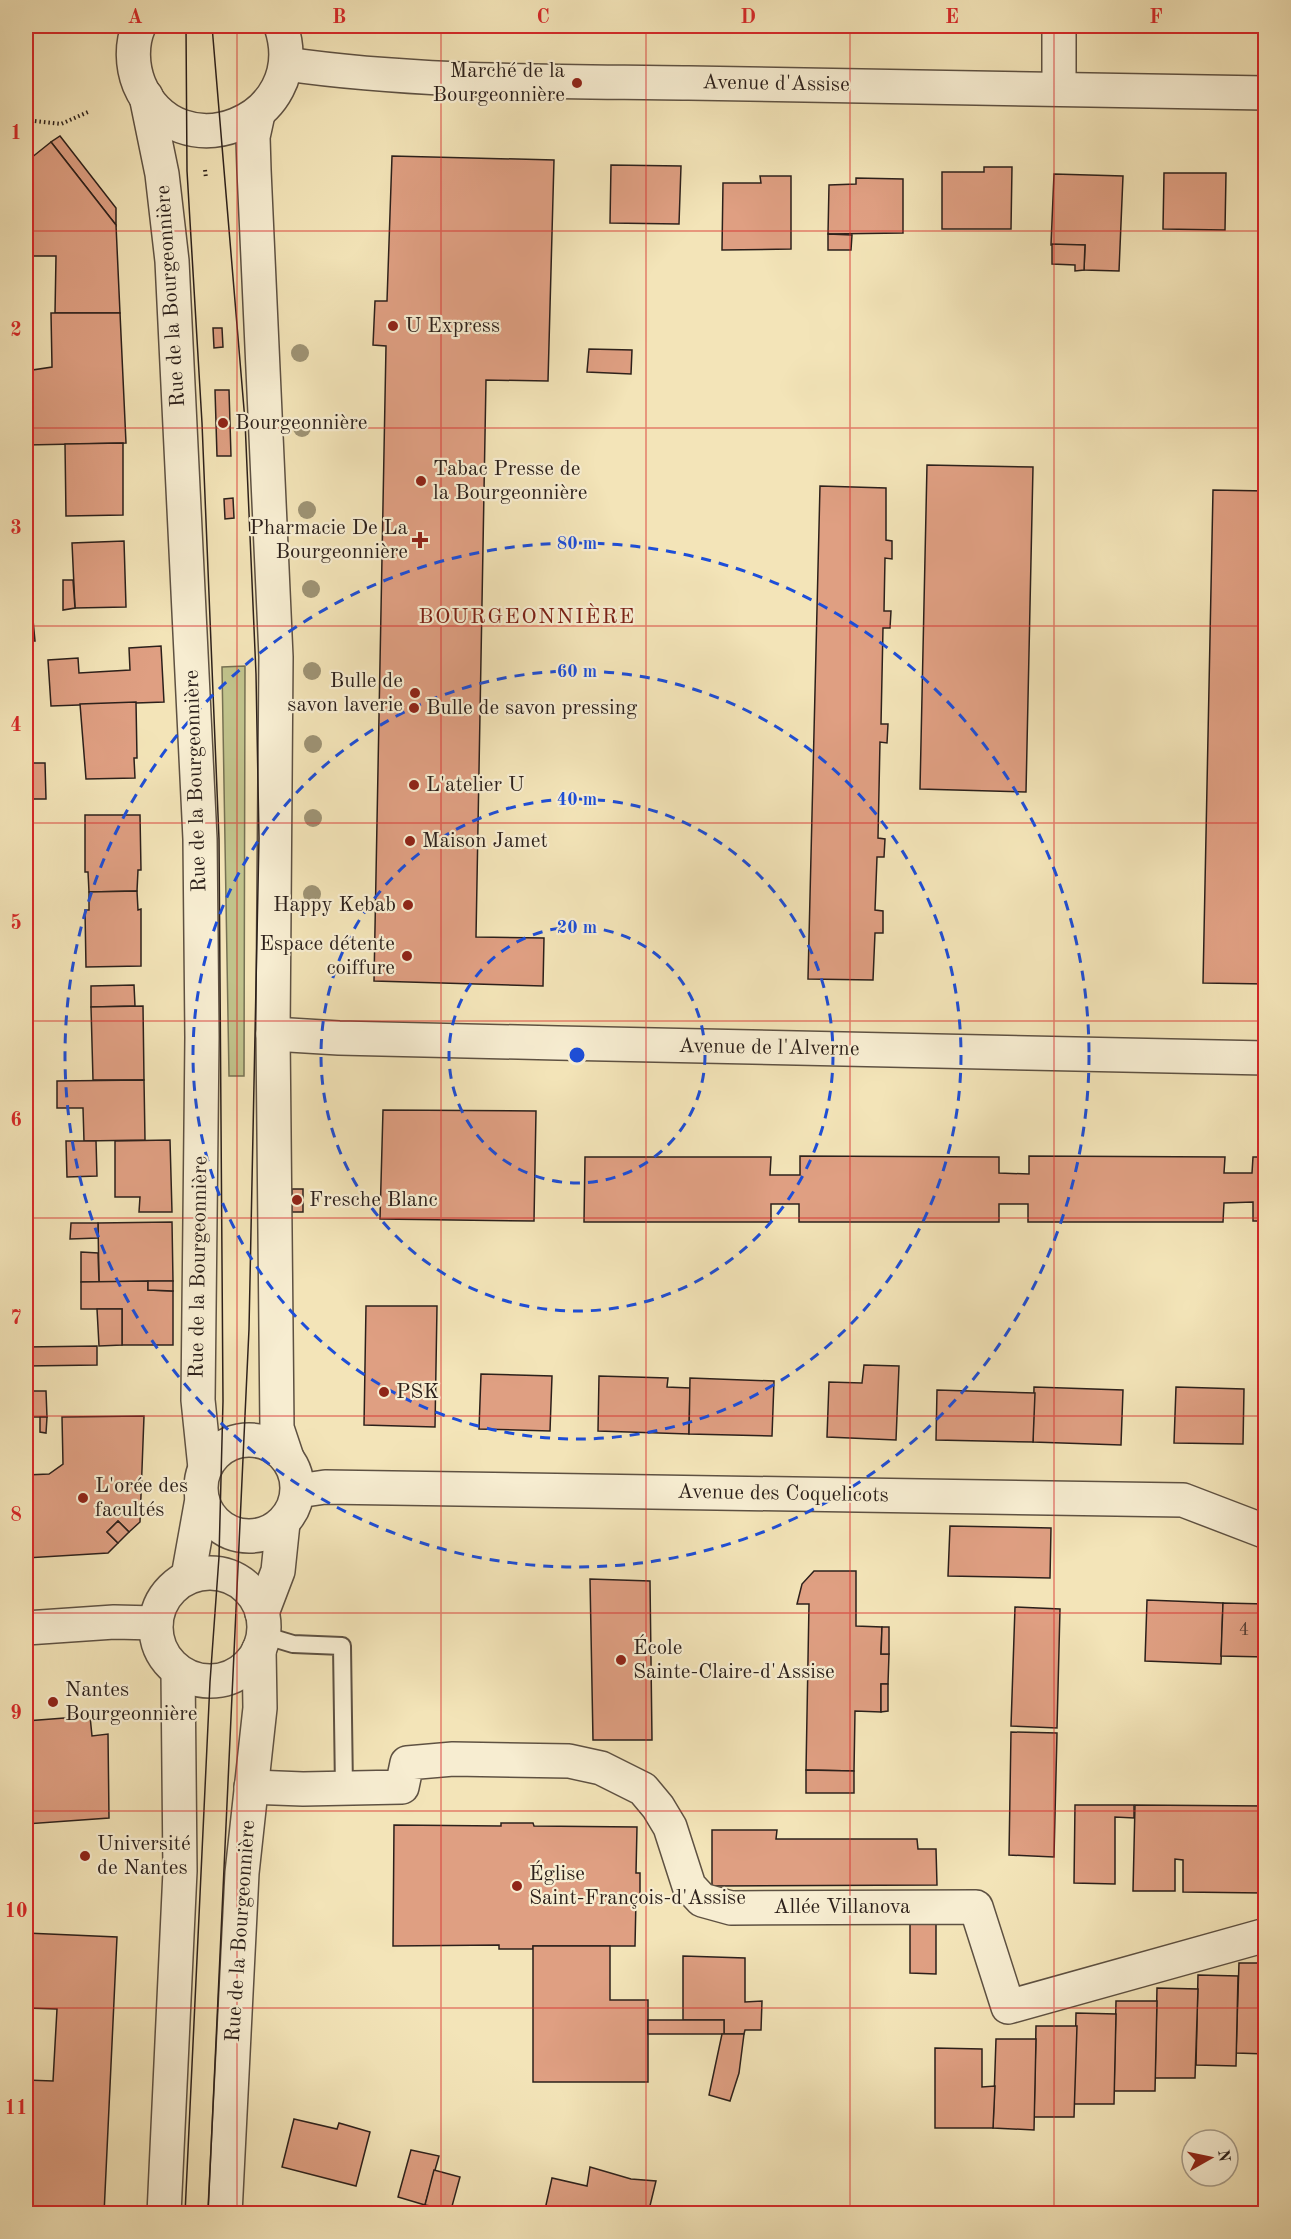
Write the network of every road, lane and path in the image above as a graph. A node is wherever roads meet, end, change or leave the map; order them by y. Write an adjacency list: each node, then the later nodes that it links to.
1 (281, 26): 4 (street)
2 (1059, 26): 5 (street)
3 (136, 27): 7 (street)
4 (286, 64): 5 (street, Avenue d'Assise); 9 (street)
5 (1059, 88): 6 (street, Avenue d'Assise)
6 (1266, 93)
7 (146, 96): 9 (street); 16 (street, Rue de la Bourgeonnière)
8 (88, 112): 10 (path)
9 (258, 114): 13 (street)
10 (26, 120)
11 (205, 170): 12 (path)
12 (206, 178)
13 (273, 1034): 14 (street, Avenue de l'Alverne); 15 (street)
14 (1266, 1058)
15 (287, 1458): 16 (street); 17 (street)
16 (204, 1483): 18 (street); 20 (street, Rue de la Bourgeonnière)
17 (298, 1491): 18 (street); 19 (street, Avenue des Coquelicots)
18 (283, 1523): 23 (street, Rue de la Bourgeonnière)
19 (1264, 1531)
20 (188, 1577): 21 (street); 23 (street)
21 (156, 1623): 22 (street); 24 (street)
22 (26, 1628)
23 (261, 1633): 24 (street); 25 (street, Rue de la Bourgeonnière); 26 (lane)
24 (178, 1671): 28 (street)
25 (251, 1787): 26 (street, Allée Villanova); 29 (street, Rue de la Bourgeonnière)
26 (344, 1789): 27 (street, Allée Villanova)
27 (1266, 1935)
28 (164, 2214)
29 (225, 2214)

